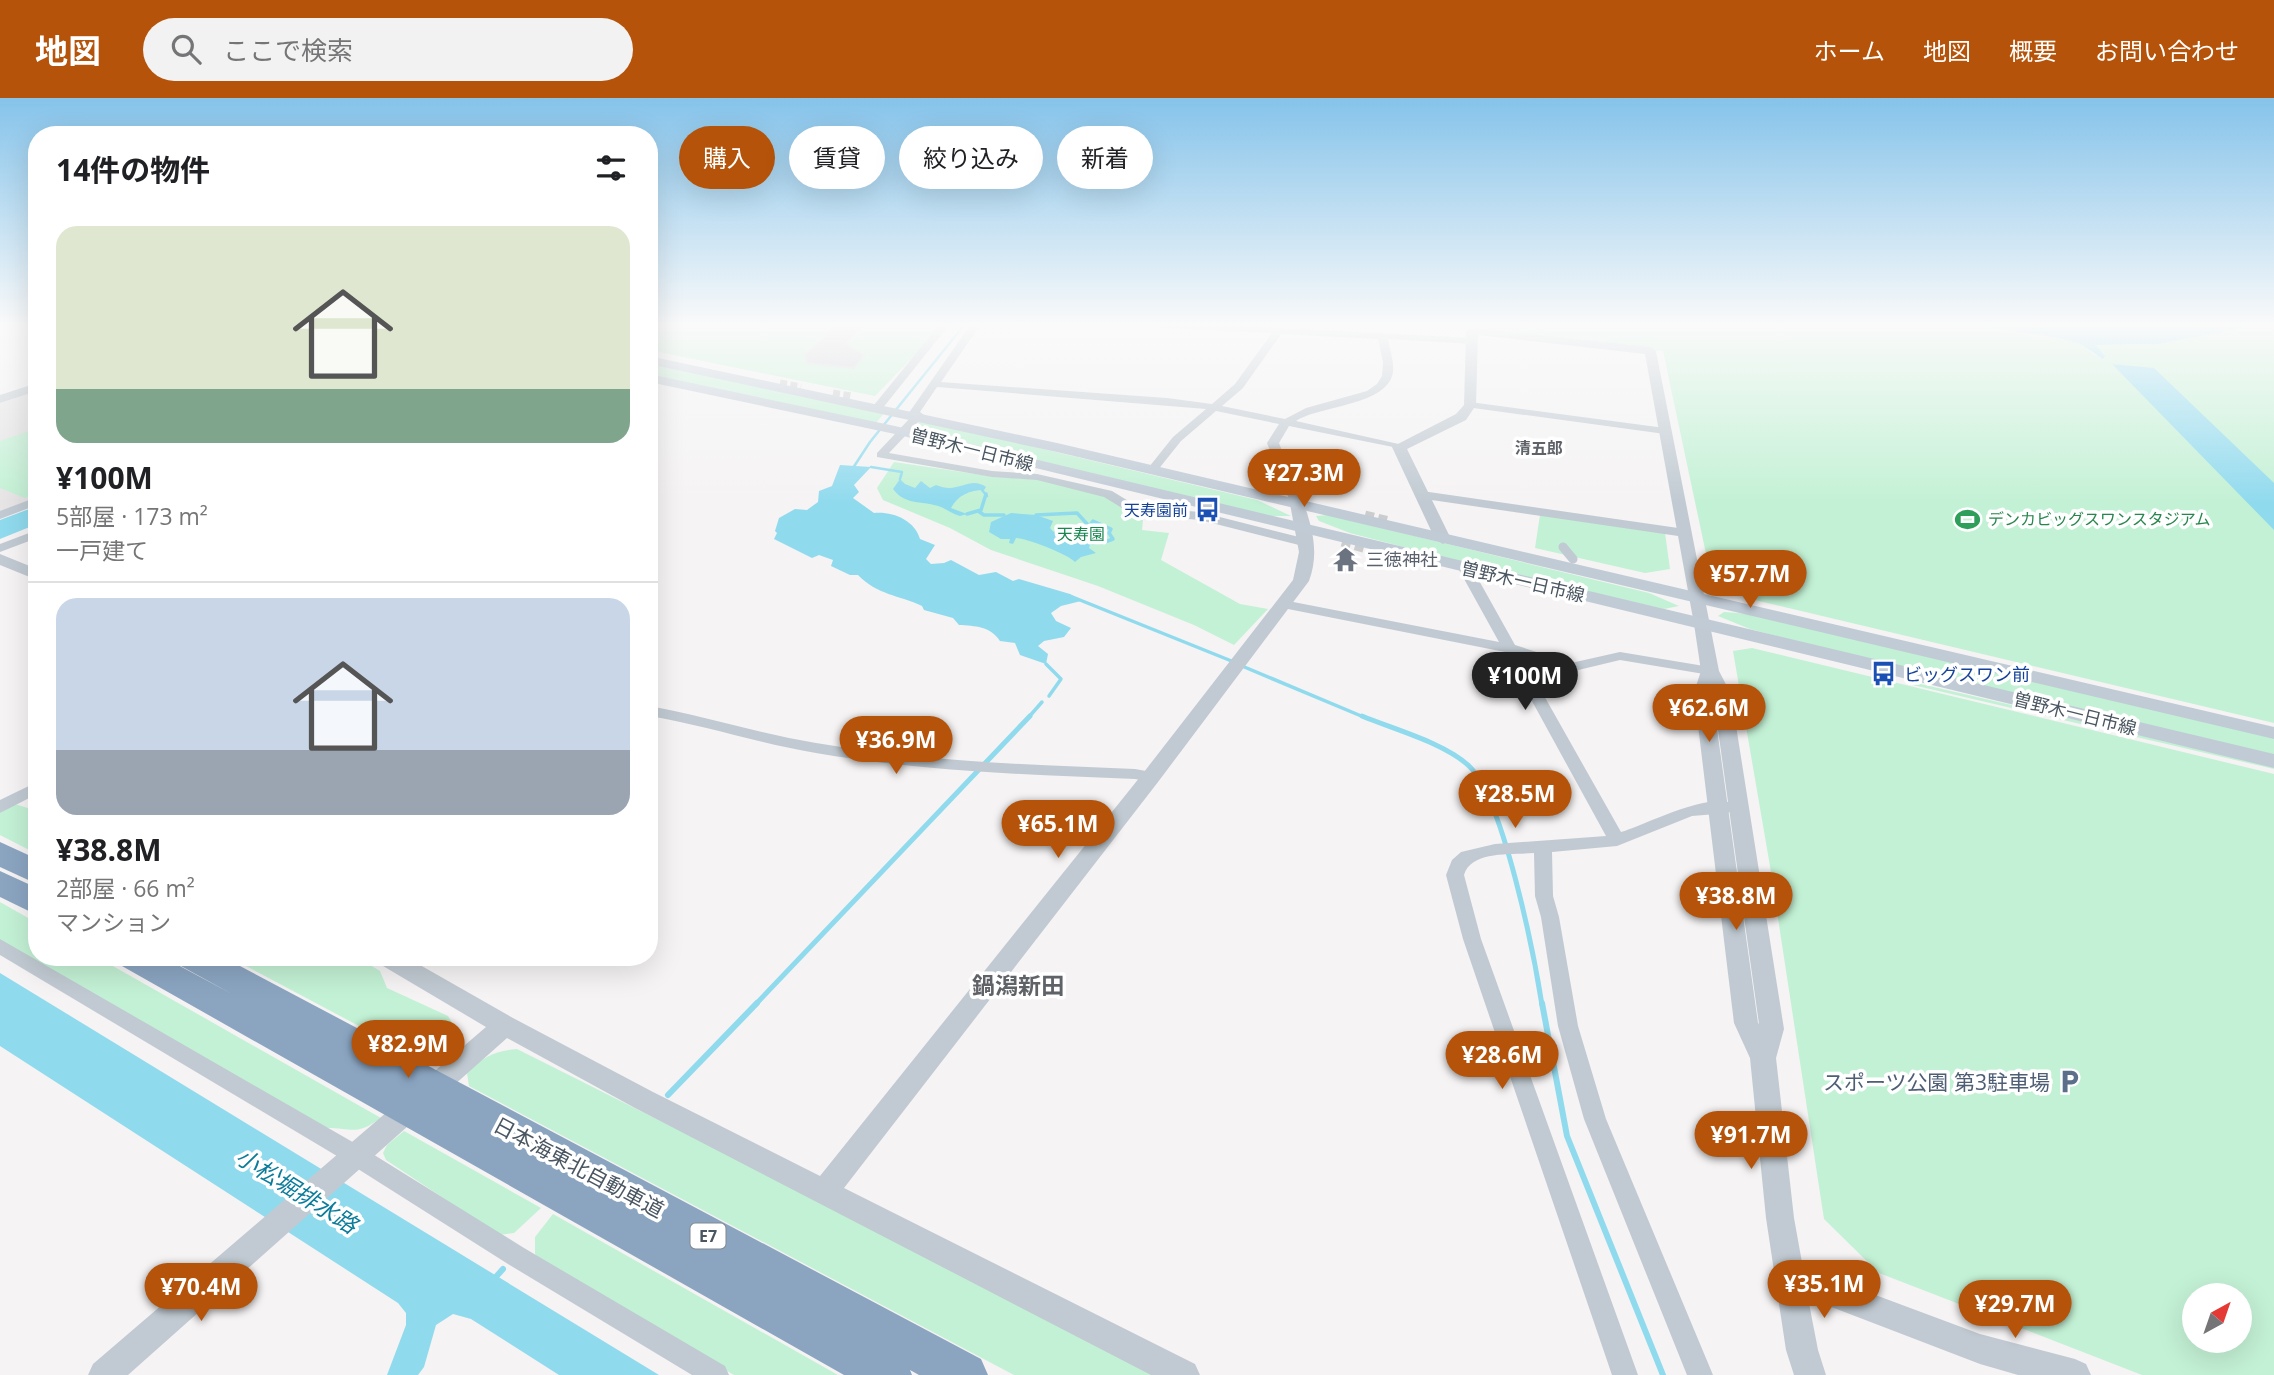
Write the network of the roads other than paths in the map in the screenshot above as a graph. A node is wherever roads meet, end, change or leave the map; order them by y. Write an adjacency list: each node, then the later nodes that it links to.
1 (676, 384): 16 (main road, 曽野木一日市線)
2 (766, 384): 12 (main road, 曽野木一日市線)
3 (900, 384): 12 (street)
4 (933, 384): 13 (street); 14 (street)
5 (1242, 384): 13 (street)
6 (1384, 384): 15 (street)
7 (1471, 384): 11 (street)
8 (1656, 384): 17 (street)
9 (28, 390): 10 (street)
10 (0, 399)
11 (1470, 405): 17 (street); 18 (street)
12 (882, 407): 14 (main road, 曽野木一日市線)
13 (1214, 407): 15 (street); 19 (street)
14 (913, 414): 16 (street); 19 (main road, 曽野木一日市線)
15 (1286, 423): 18 (street); 23 (street)
16 (898, 430): 20 (main road, 曽野木一日市線); 24 (street)
17 (1665, 430): 26 (street)
18 (1399, 447): 21 (street)
19 (1153, 469): 23 (main road, 曽野木一日市線)
20 (1158, 494): 24 (street); 27 (main road, 曽野木一日市線)
21 (1422, 495): 26 (street); 29 (street)
22 (28, 504): 25 (street)
23 (1297, 504): 27 (street); 29 (main road, 曽野木一日市線)
24 (1139, 509): 27 (street)
25 (0, 515)
26 (1685, 533): 37 (street)
27 (1306, 535): 34 (main road, 曽野木一日市線); 38 (street)
28 (28, 537): 31 (street)
29 (1443, 539): 36 (main road, 曽野木一日市線)
30 (1563, 547): 33 (street)
31 (0, 548)
32 (0, 559): 35 (street)
33 (1573, 559)
34 (1465, 568): 39 (main road, 曽野木一日市線); 41 (street)
35 (28, 571)
36 (1635, 584): 37 (main road, 曽野木一日市線); 39 (main road)
37 (1698, 598): 39 (street); 40 (main road); 44 (main road, 曽野木一日市線)
38 (1283, 604): 41 (street); 46 (street)
39 (1703, 624): 40 (main road, 曽野木一日市線); 42 (street)
40 (1780, 642): 45 (main road, 曽野木一日市線)
41 (1510, 649): 42 (street); 50 (street)
42 (1710, 671): 49 (street)
43 (658, 713): 46 (street)
44 (2274, 733)
45 (2274, 761)
46 (1151, 777): 66 (street)
47 (28, 791): 48 (street)
48 (3, 803)
49 (1728, 807): 50 (street); 67 (street)
50 (1617, 840): 51 (street)
51 (1540, 847): 74 (street); 75 (street)
52 (0, 853): 53 (highway)
53 (28, 868)
54 (0, 882): 55 (highway)
55 (28, 898)
56 (0, 946): 57 (street)
57 (28, 963)
58 (33, 966): 65 (street)
59 (152, 966): 63 (highway, 日本海東北自動車道 / E7)
60 (207, 966): 63 (highway, 日本海東北自動車道 / E7)
61 (402, 966): 62 (street)
62 (504, 1025): 65 (street); 66 (street)
63 (400, 1087): 64 (highway, 日本海東北自動車道 / E7)
64 (438, 1108): 71 (highway, 日本海東北自動車道 / E7); 72 (highway, 日本海東北自動車道 / E7)
65 (349, 1160): 69 (street); 70 (street)
66 (824, 1192): 73 (street)
67 (1790, 1277): 68 (street); 76 (street)
68 (1980, 1349): 77 (street); 78 (street)
69 (104, 1375)
70 (716, 1375)
71 (889, 1375)
72 (965, 1375)
73 (1184, 1375)
74 (1625, 1375)
75 (1700, 1375)
76 (1810, 1375)
77 (2024, 1375)
78 (2075, 1375)

